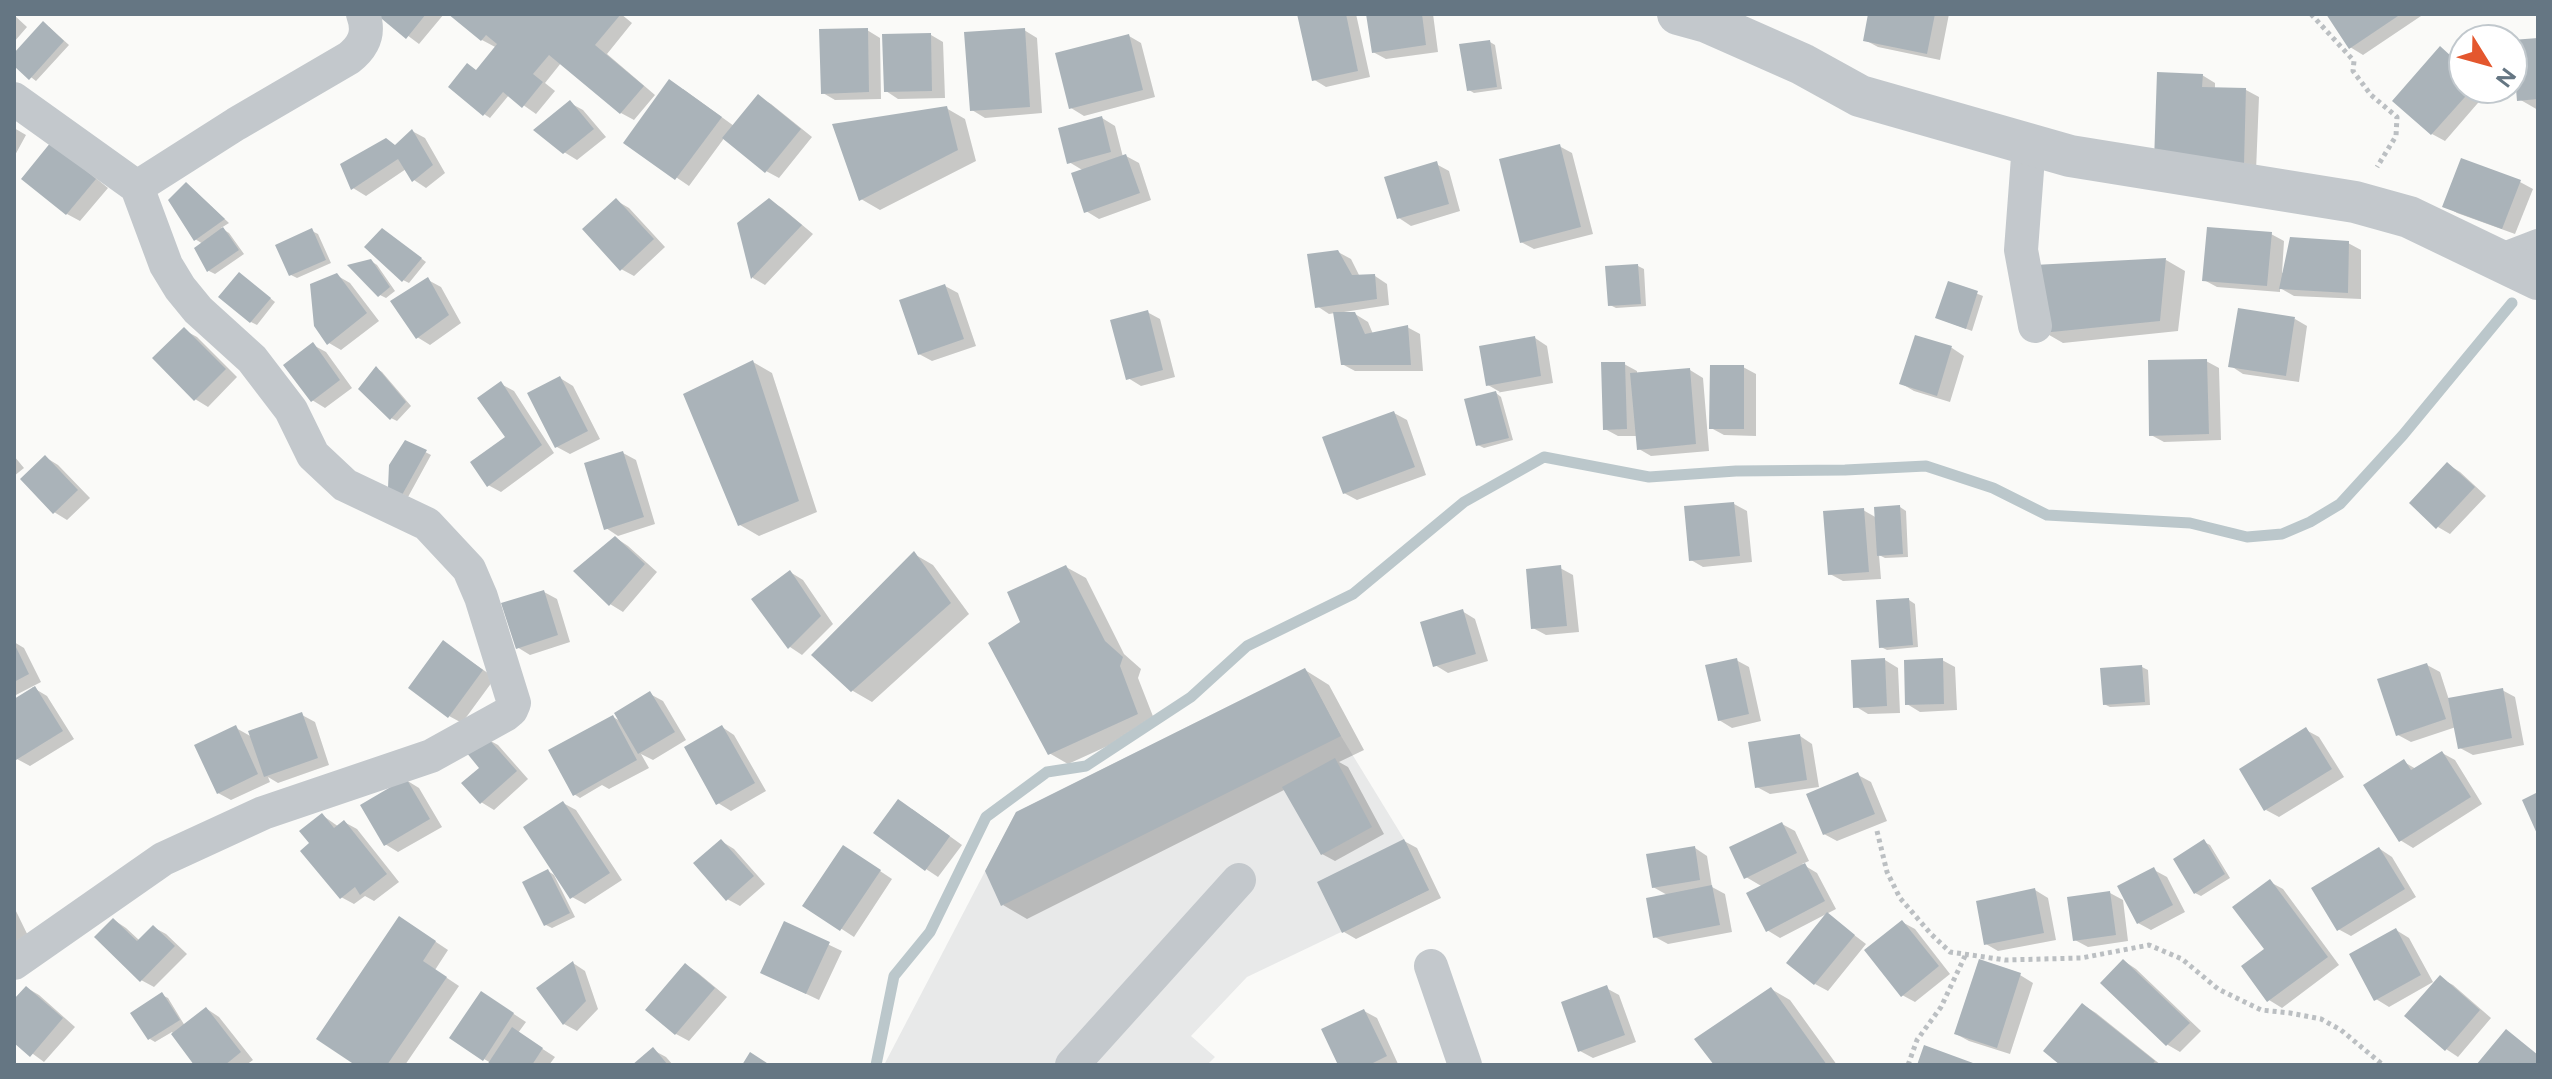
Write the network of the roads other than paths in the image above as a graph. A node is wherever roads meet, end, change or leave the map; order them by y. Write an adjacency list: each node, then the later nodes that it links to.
1 (363, 14): 5 (street)
2 (1678, 14): 4 (street)
3 (14, 99): 5 (street)
4 (2029, 144): 7 (street); 9 (street)
5 (137, 187): 11 (street)
6 (2538, 246): 7 (street)
7 (2499, 261): 8 (street)
8 (2538, 279)
9 (2035, 326)
10 (1239, 880): 13 (street)
11 (14, 963)
12 (1431, 966): 14 (street)
13 (1072, 1065)
14 (1465, 1065)

